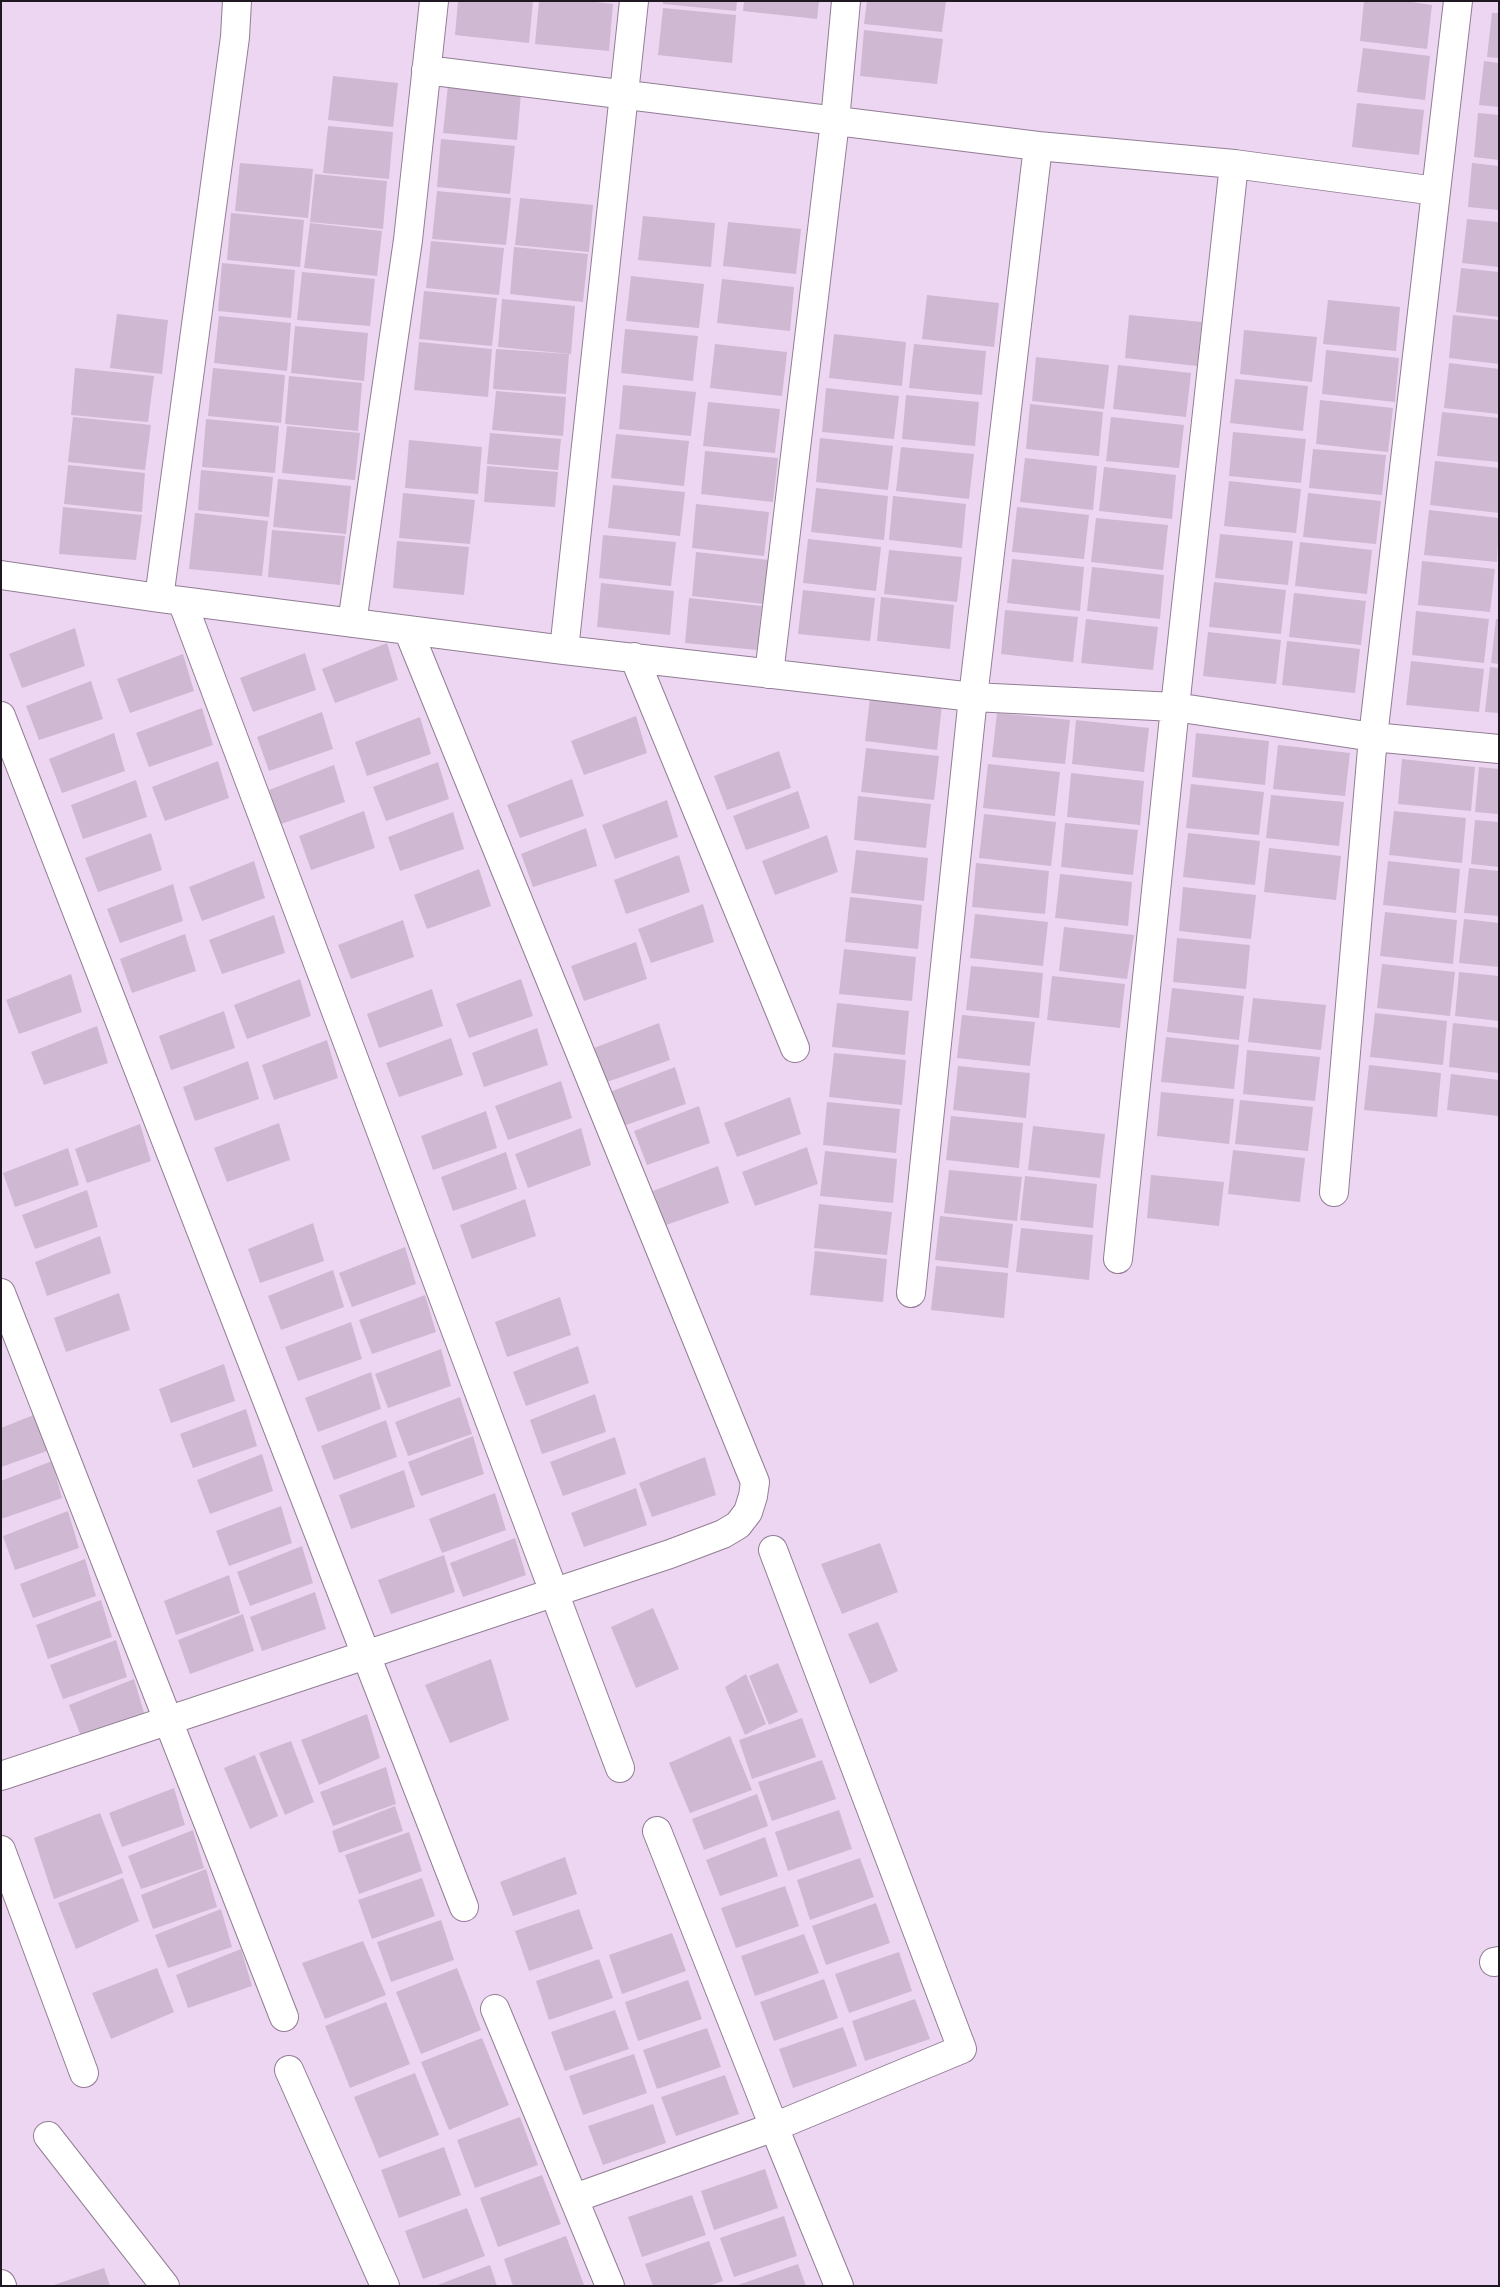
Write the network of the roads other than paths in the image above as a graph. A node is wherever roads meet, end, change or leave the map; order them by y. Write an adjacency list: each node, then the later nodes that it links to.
1 (237, 1): 13 (street)
2 (434, 1): 6 (street)
3 (634, 1): 7 (street)
4 (846, 1): 8 (street)
5 (1458, 1): 11 (street)
6 (426, 70): 7 (street); 14 (street)
7 (625, 94): 8 (street); 16 (street)
8 (835, 121): 9 (street); 18 (street)
9 (1038, 146): 10 (street); 19 (street)
10 (1234, 164): 11 (street); 20 (street)
11 (1436, 191): 22 (street)
12 (1, 574): 13 (street)
13 (171, 599): 14 (street); 30 (street)
14 (352, 623): 15 (street)
15 (408, 630): 16 (street); 30 (street)
16 (564, 650): 17 (street)
17 (634, 658): 18 (street); 24 (street)
18 (769, 674): 19 (street)
19 (973, 697): 20 (street); 28 (street)
20 (1174, 707): 22 (street); 26 (street)
21 (1, 716): 31 (street)
22 (1373, 736): 23 (street); 25 (street)
23 (1499, 749)
24 (795, 1048)
25 (1334, 1192)
26 (1118, 1259)
27 (1, 1293): 32 (street)
28 (910, 1293)
29 (773, 1550): 42 (street)
30 (555, 1594): 31 (street); 33 (street)
31 (367, 1656): 32 (street); 37 (street)
32 (168, 1721): 34 (street); 39 (street)
33 (620, 1768)
34 (1, 1776)
35 (657, 1831): 42 (street)
36 (1, 1850): 41 (street)
37 (464, 1906)
38 (495, 2009): 44 (street)
39 (284, 2016)
40 (290, 2070): 46 (street)
41 (84, 2073)
42 (774, 2127): 44 (street); 48 (street)
43 (48, 2136): 45 (street)
44 (575, 2198): 47 (street)
45 (165, 2286)
46 (385, 2286)
47 (610, 2286)
48 (840, 2286)

